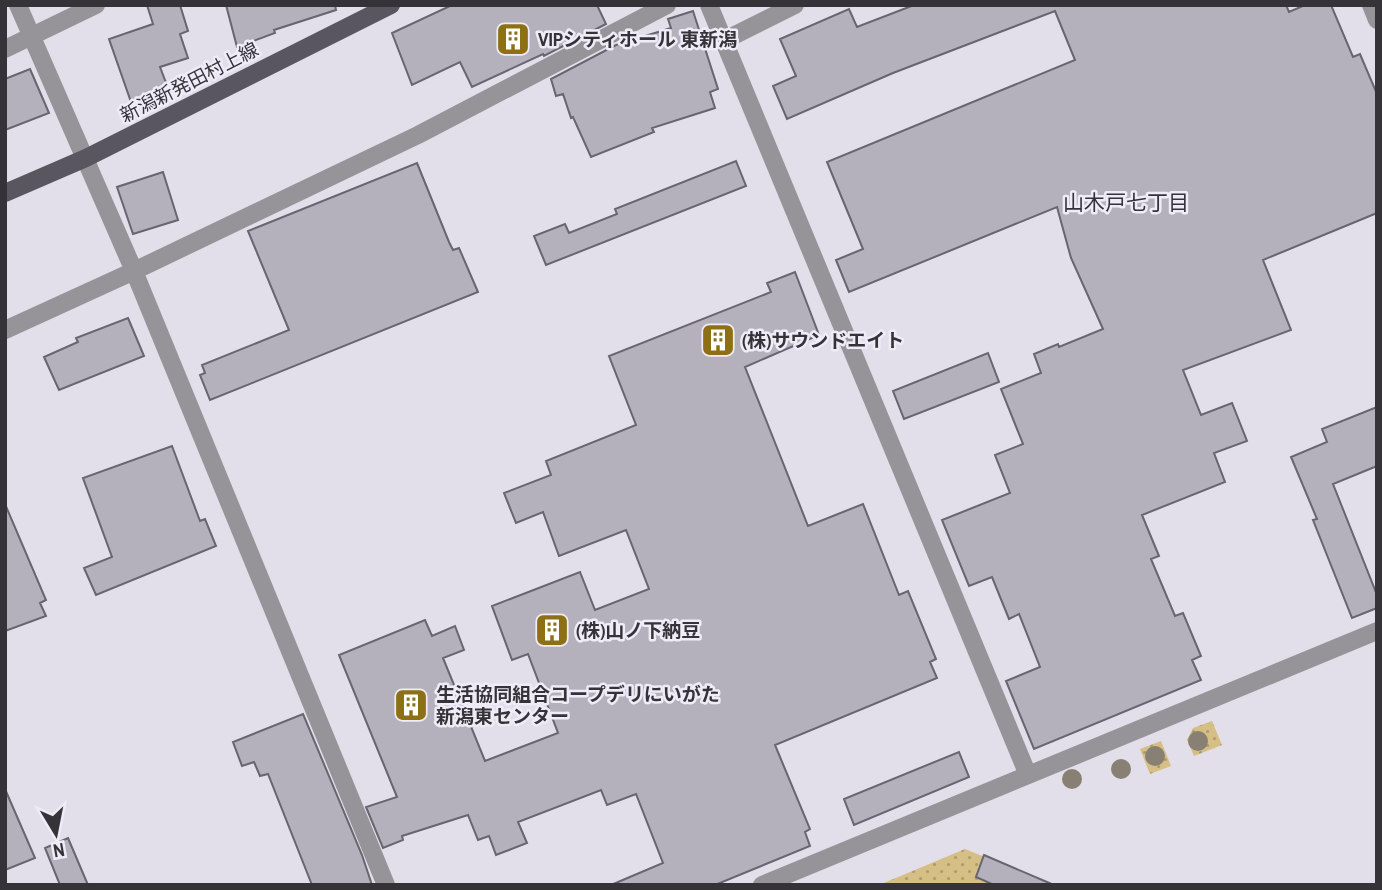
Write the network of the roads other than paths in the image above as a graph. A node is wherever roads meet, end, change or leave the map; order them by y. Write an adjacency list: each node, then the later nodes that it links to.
1 (18, 5): 10 (street)
2 (96, 5): 10 (street)
3 (391, 5): 8 (main road, 新潟新発田村上線)
4 (667, 5): 15 (street)
5 (709, 5): 11 (street)
6 (795, 5): 11 (street)
7 (1371, 5): 9 (street)
8 (364, 11): 13 (main road, 新潟新発田村上線)
9 (1377, 20)
10 (32, 36): 12 (street); 13 (street)
11 (723, 41): 18 (street)
12 (5, 49)
13 (86, 158): 14 (main road, 新潟新発田村上線); 15 (street)
14 (5, 193)
15 (134, 271): 16 (street); 19 (street)
16 (5, 330)
17 (1377, 631): 18 (street)
18 (1028, 775): 20 (street)
19 (386, 885)
20 (762, 885)

